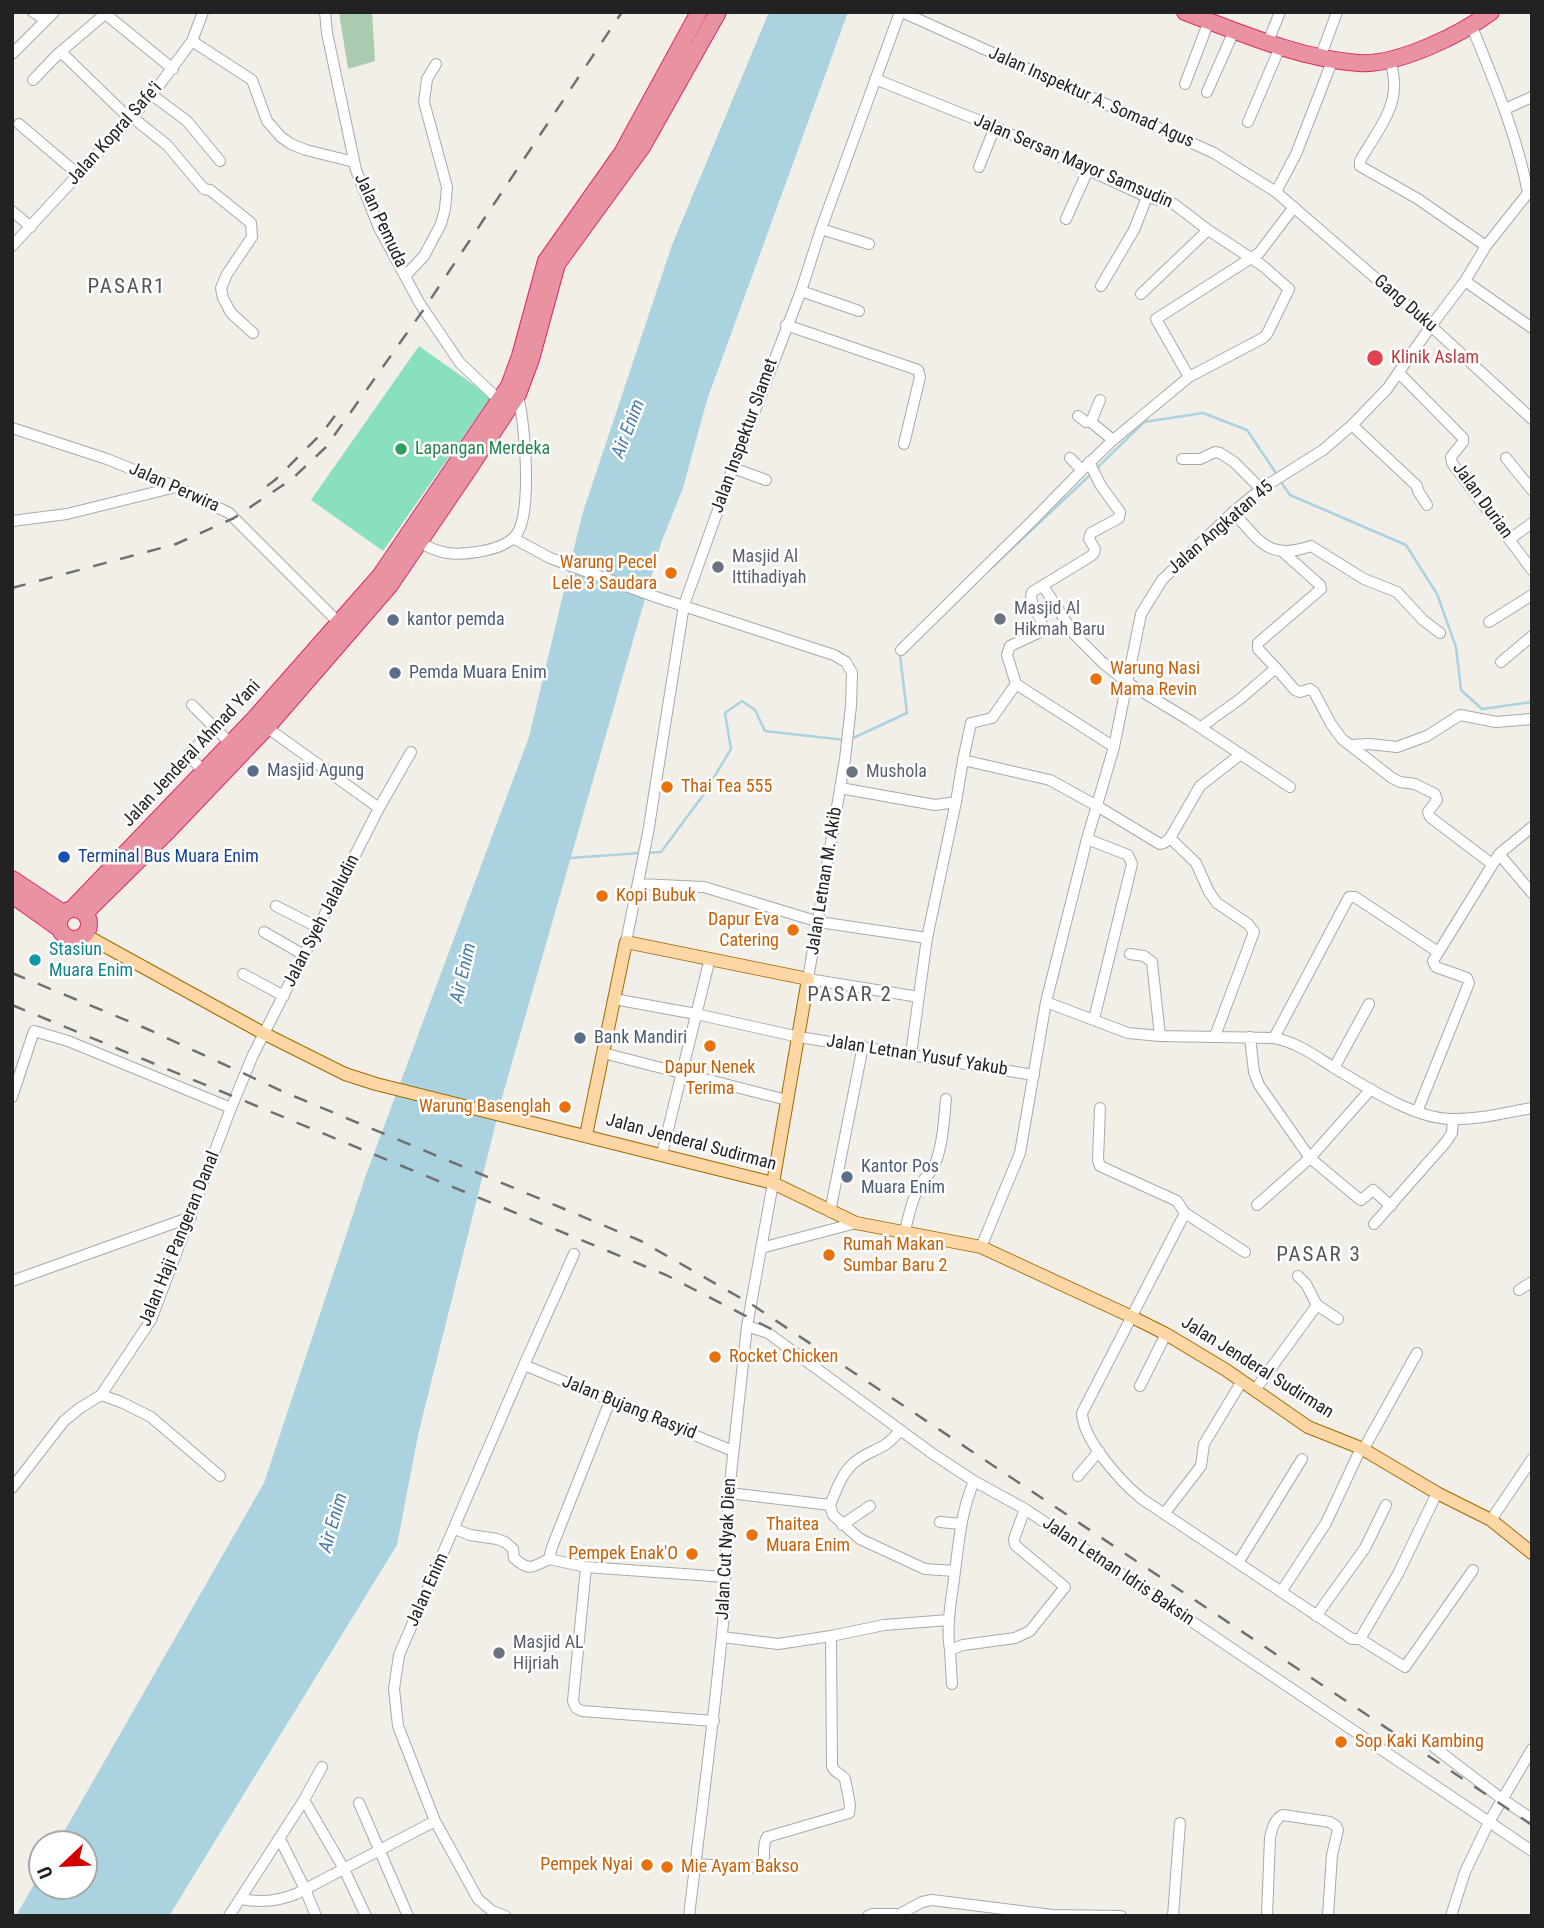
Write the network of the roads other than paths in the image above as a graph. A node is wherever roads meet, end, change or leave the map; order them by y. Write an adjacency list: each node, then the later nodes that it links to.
1 (33, 12): 12 (street)
2 (203, 12): 16 (street, Jalan Kopral Safe'i)
3 (324, 12): 36 (street, Jalan Pemuda)
4 (699, 12): 66 (highway)
5 (718, 12): 66 (highway)
6 (901, 12): 24 (street, Jalan Inspektur Slamet); 41 (street, Jalan Inspektur A. Somad Agus)
7 (1185, 12): 13 (highway)
8 (1280, 12): 17 (street)
9 (1337, 12): 20 (street)
10 (1491, 12): 14 (highway)
11 (104, 13): 19 (street); 23 (street)
12 (50, 16): 18 (street)
13 (1214, 19): 15 (highway); 26 (street)
14 (1472, 27): 21 (highway); 30 (street, Jalan Angkatan 45)
15 (1234, 31): 17 (highway); 27 (street)
16 (192, 41): 23 (street, Jalan Kopral Safe'i); 36 (street)
17 (1274, 44): 20 (highway); 32 (street)
18 (12, 54)
19 (58, 54): 25 (street); 31 (street)
20 (1327, 59): 21 (highway); 41 (street)
21 (1391, 60): 52 (street)
22 (436, 64): 54 (street)
23 (173, 69): 28 (street, Jalan Kopral Safe'i)
24 (875, 79): 34 (street, Jalan Sersan Mayor Samsudin); 48 (street, Jalan Inspektur Slamet)
25 (33, 80)
26 (1185, 84)
27 (1207, 92)
28 (152, 95): 31 (street, Jalan Kopral Safe'i); 35 (street)
29 (1532, 97): 30 (street)
30 (1505, 109): 38 (street, Jalan Angkatan 45)
31 (131, 118): 40 (street, Jalan Kopral Safe'i); 63 (street)
32 (1248, 122)
33 (19, 124): 40 (street)
34 (995, 127): 37 (street); 39 (street, Jalan Sersan Mayor Samsudin)
35 (220, 161)
36 (354, 162): 54 (street, Jalan Pemuda)
37 (979, 167)
38 (1527, 167): 42 (street, Jalan Angkatan 45)
39 (1088, 170): 43 (street, Jalan Sersan Mayor Samsudin); 46 (street)
40 (79, 175): 47 (street, Jalan Kopral Safe'i)
41 (1276, 192): 44 (street, Gang Duku)
42 (1530, 195): 52 (street, Jalan Angkatan 45)
43 (1147, 197): 49 (street, Jalan Sersan Mayor Samsudin); 56 (street)
44 (1294, 207): 53 (street); 61 (street, Gang Duku)
45 (12, 211): 47 (street)
46 (1066, 219)
47 (31, 227): 51 (street, Jalan Kopral Safe'i)
48 (821, 229): 50 (street); 57 (street, Jalan Inspektur Slamet)
49 (1208, 230): 53 (street, Jalan Sersan Mayor Samsudin); 58 (street)
50 (869, 244)
51 (12, 246)
52 (1486, 246): 55 (street, Jalan Angkatan 45)
53 (1252, 258): 65 (street); 65 (street, Jalan Sersan Mayor Samsudin)
54 (405, 276): 67 (street, Jalan Pemuda)
55 (1465, 281): 61 (street, Jalan Angkatan 45); 62 (street)
56 (1101, 286)
57 (801, 290): 59 (street); 60 (street, Jalan Inspektur Slamet)
58 (1141, 294)
59 (859, 311)
60 (786, 325): 75 (street); 80 (street, Jalan Inspektur Slamet)
61 (1431, 326): 64 (street, Jalan Angkatan 45); 70 (street, Gang Duku)
62 (1532, 328)
63 (253, 333)
64 (1399, 373): 72 (street, Jalan Angkatan 45); 91 (street, Jalan Durian)
65 (1189, 377): 74 (street)
66 (513, 390): 67 (highway); 89 (highway); 90 (street)
67 (499, 400): 89 (highway)
68 (1100, 400): 71 (street)
69 (1078, 416): 71 (street)
70 (1532, 419)
71 (1091, 422): 74 (street)
72 (1352, 425): 83 (street, Jalan Angkatan 45); 85 (street)
73 (12, 428): 82 (street, Jalan Perwira)
74 (1113, 440): 79 (street)
75 (904, 444)
76 (1070, 458): 79 (street)
77 (1182, 458): 83 (street)
78 (1506, 458): 84 (street)
79 (1087, 466): 94 (street); 101 (street)
80 (733, 468): 81 (street); 96 (street, Jalan Inspektur Slamet)
81 (766, 480)
82 (176, 487): 87 (street); 98 (street, Jalan Perwira)
83 (1261, 489): 86 (street, Jalan Angkatan 45)
84 (1532, 490)
85 (1427, 505)
86 (1233, 512): 92 (street); 104 (street, Jalan Angkatan 45)
87 (12, 521)
88 (1532, 523): 91 (street)
89 (413, 538): 90 (street); 98 (highway, Jalan Jenderal Ahmad Yani)
90 (513, 538): 96 (street, Jalan Letnan M. Akib)
91 (1510, 539): 93 (street, Jalan Durian)
92 (1283, 552): 99 (street); 103 (street)
93 (1532, 570)
94 (1043, 586): 104 (street); 105 (street)
95 (1532, 595): 97 (street)
96 (684, 606): 119 (street, Jalan Letnan M. Akib); 129 (street, Jalan Inspektur Slamet)
97 (1489, 622)
98 (343, 627): 108 (highway, Jalan Jenderal Ahmad Yani)
99 (1440, 633)
100 (1532, 636): 102 (street)
101 (901, 650)
102 (1501, 662)
103 (1276, 668): 109 (street); 112 (street)
104 (1128, 683): 109 (street); 113 (street, Jalan Angkatan 45)
105 (1016, 684): 113 (street); 116 (street)
106 (192, 705): 110 (street)
107 (1532, 719): 112 (street)
108 (261, 723): 111 (highway, Jalan Jenderal Ahmad Yani); 122 (street); 133 (highway, Jalan Jenderal Ahmad Yani)
109 (1201, 727): 115 (street)
110 (215, 728): 111 (street); 117 (street)
111 (230, 743): 117 (highway, Jalan Jenderal Ahmad Yani)
112 (1350, 745): 127 (street)
113 (1114, 747): 121 (street, Jalan Angkatan 45)
114 (411, 752): 122 (street, Jalan Syeh Jalaludin)
115 (1241, 754): 118 (street); 124 (street)
116 (963, 760): 120 (street); 121 (street)
117 (202, 771): 133 (highway, Jalan Jenderal Ahmad Yani)
118 (1290, 787)
119 (840, 788): 120 (street); 134 (street, Jalan Letnan M. Akib)
120 (956, 802): 138 (street)
121 (1097, 806): 124 (street); 125 (street, Jalan Angkatan 45)
122 (379, 808): 135 (street, Jalan Syeh Jalaludin)
123 (1532, 827): 126 (street)
124 (1170, 838): 155 (street)
125 (1087, 839): 149 (street, Jalan Angkatan 45); 152 (street)
126 (1499, 853): 127 (street); 130 (street)
127 (1492, 864): 140 (street)
128 (12, 878): 133 (highway)
129 (639, 879): 134 (street); 139 (street, Jalan Inspektur Slamet)
130 (1532, 893)
131 (12, 895): 133 (highway)
132 (276, 906): 135 (street)
133 (70, 916): 137 (highway); 137 (highway)
134 (819, 922): 138 (street); 145 (street, Jalan Letnan M. Akib)
135 (319, 928): 142 (street, Jalan Syeh Jalaludin)
136 (264, 932): 142 (street)
137 (85, 935): 153 (main road, Jalan Jenderal Sudirman)
138 (927, 937): 147 (street)
139 (626, 942): 143 (main road); 148 (main road)
140 (1438, 951): 158 (street); 172 (street)
141 (1130, 954): 154 (street)
142 (304, 955): 146 (street, Jalan Syeh Jalaludin)
143 (710, 958): 145 (main road); 151 (street)
144 (243, 974): 146 (street)
145 (808, 979): 147 (street); 156 (main road)
146 (284, 996): 153 (street, Jalan Syeh Jalaludin)
147 (919, 997): 161 (street)
148 (614, 999): 151 (street, Jalan Letnan Yusuf Yakub); 160 (main road)
149 (1046, 1002): 152 (street); 164 (street, Jalan Angkatan 45)
150 (1369, 1003): 162 (street)
151 (696, 1014): 156 (street, Jalan Letnan Yusuf Yakub); 163 (street)
152 (1094, 1019): 154 (street)
153 (263, 1033): 169 (street, Jalan Haji Pangeran Danal); 174 (main road, Jalan Jenderal Sudirman)
154 (1160, 1036): 155 (street)
155 (1215, 1036): 157 (street)
156 (799, 1037): 159 (street, Jalan Letnan Yusuf Yakub); 168 (main road)
157 (1250, 1037): 158 (street); 176 (street)
158 (1274, 1038): 162 (street)
159 (863, 1046): 161 (street, Jalan Letnan Yusuf Yakub); 180 (street)
160 (603, 1054): 163 (street); 174 (main road)
161 (911, 1054): 164 (street, Jalan Letnan Yusuf Yakub)
162 (1334, 1068): 165 (street)
163 (681, 1073): 168 (street); 175 (street)
164 (1034, 1075): 186 (street, Jalan Angkatan 45)
165 (1371, 1089): 172 (street); 176 (street)
166 (12, 1097): 169 (street)
167 (946, 1099): 185 (street)
168 (787, 1100): 177 (main road)
169 (231, 1108): 182 (street, Jalan Haji Pangeran Danal)
170 (1100, 1108): 181 (street)
171 (1532, 1108): 173 (street)
172 (1417, 1112): 173 (street)
173 (1453, 1119): 179 (street)
174 (586, 1135): 175 (main road, Jalan Jenderal Sudirman)
175 (662, 1154): 177 (main road, Jalan Jenderal Sudirman)
176 (1310, 1158): 178 (street); 179 (street)
177 (773, 1183): 180 (main road, Jalan Jenderal Sudirman); 187 (street, Jalan Cut Nyak Dien)
178 (1257, 1205)
179 (1391, 1206): 184 (street)
180 (831, 1212): 183 (main road, Jalan Jenderal Sudirman)
181 (1185, 1213): 188 (street); 195 (street)
182 (191, 1217): 191 (street); 204 (street, Jalan Haji Pangeran Danal)
183 (856, 1223): 185 (main road, Jalan Jenderal Sudirman); 187 (street)
184 (1374, 1224)
185 (904, 1234): 186 (main road, Jalan Jenderal Sudirman)
186 (981, 1247): 195 (main road, Jalan Jenderal Sudirman)
187 (761, 1248): 197 (street, Jalan Cut Nyak Dien)
188 (1245, 1252)
189 (574, 1254): 200 (street, Jalan Enim)
190 (1298, 1276): 194 (street)
191 (12, 1281)
192 (1532, 1282): 193 (street)
193 (1519, 1290)
194 (1317, 1305): 196 (street); 203 (street)
195 (1130, 1316): 198 (main road, Jalan Jenderal Sudirman); 209 (street)
196 (1338, 1319)
197 (747, 1326): 206 (street); 208 (street, Jalan Cut Nyak Dien)
198 (1166, 1335): 201 (main road, Jalan Jenderal Sudirman); 202 (street)
199 (1416, 1353): 207 (street)
200 (524, 1365): 205 (street, Jalan Bujang Rasyid); 227 (street, Jalan Enim)
201 (1242, 1381): 203 (main road, Jalan Jenderal Sudirman); 222 (street)
202 (1140, 1386)
203 (1255, 1390): 207 (main road, Jalan Jenderal Sudirman)
204 (101, 1395): 212 (street); 215 (street, Jalan Haji Pangeran Danal)
205 (610, 1401): 208 (street, Jalan Bujang Rasyid); 229 (street)
206 (900, 1430): 214 (street); 218 (street)
207 (1362, 1449): 217 (main road, Jalan Jenderal Sudirman); 235 (street)
208 (733, 1451): 216 (street, Jalan Cut Nyak Dien)
209 (1099, 1451): 213 (street); 222 (street)
210 (1302, 1459): 230 (street)
211 (1532, 1459): 223 (street)
212 (220, 1476)
213 (1078, 1476)
214 (974, 1481): 221 (street); 226 (street)
215 (13, 1487)
216 (729, 1493): 218 (street); 234 (street, Jalan Cut Nyak Dien)
217 (1437, 1493): 223 (main road, Jalan Jenderal Sudirman); 240 (street)
218 (830, 1505): 225 (street)
219 (1386, 1505): 236 (street)
220 (870, 1506): 225 (street)
221 (1025, 1509): 241 (street, Jalan Letnan Idris Baksin); 252 (street, Jalan Letnan Idris Baksin)
222 (1164, 1514): 230 (street)
223 (1491, 1520): 228 (main road, Jalan Jenderal Sudirman)
224 (940, 1522): 226 (street)
225 (842, 1524): 233 (street)
226 (961, 1524): 233 (street)
227 (454, 1530): 229 (street); 251 (street, Jalan Enim)
228 (1532, 1552)
229 (550, 1559): 231 (street)
230 (1238, 1563): 235 (street)
231 (586, 1567): 234 (street); 243 (street)
232 (1473, 1570): 240 (street)
233 (955, 1571): 237 (street)
234 (724, 1577): 239 (street, Jalan Cut Nyak Dien)
235 (1281, 1592): 236 (street)
236 (1316, 1616): 240 (street)
237 (949, 1620): 238 (street); 241 (street)
238 (831, 1636): 239 (street); 257 (street)
239 (722, 1637): 243 (street, Jalan Cut Nyak Dien)
240 (1360, 1639)
241 (950, 1650): 242 (street)
242 (952, 1684)
243 (714, 1721): 257 (street, Jalan Cut Nyak Dien)
244 (1435, 1748): 247 (street)
245 (1532, 1749): 247 (street)
246 (322, 1767): 248 (street)
247 (1502, 1799): 250 (street); 252 (street)
248 (304, 1800): 254 (street); 258 (street)
249 (359, 1803): 255 (street)
250 (1532, 1819)
251 (435, 1821): 255 (street); 261 (street, Jalan Enim)
252 (1489, 1822): 256 (street, Jalan Letnan Idris Baksin); 272 (street)
253 (1180, 1824): 269 (street)
254 (280, 1839): 259 (street); 260 (street)
255 (380, 1850): 258 (street); 265 (street)
256 (1532, 1851)
257 (695, 1864): 266 (street, Jalan Cut Nyak Dien)
258 (344, 1869): 259 (street); 264 (street)
259 (305, 1889): 260 (street); 263 (street)
260 (241, 1899): 262 (street)
261 (499, 1915)
262 (229, 1916)
263 (316, 1916)
264 (366, 1916)
265 (408, 1916)
266 (689, 1916)
267 (868, 1916): 268 (street)
268 (1121, 1916)
269 (1173, 1916)
270 (1267, 1916): 271 (street)
271 (1328, 1916)
272 (1451, 1916)

